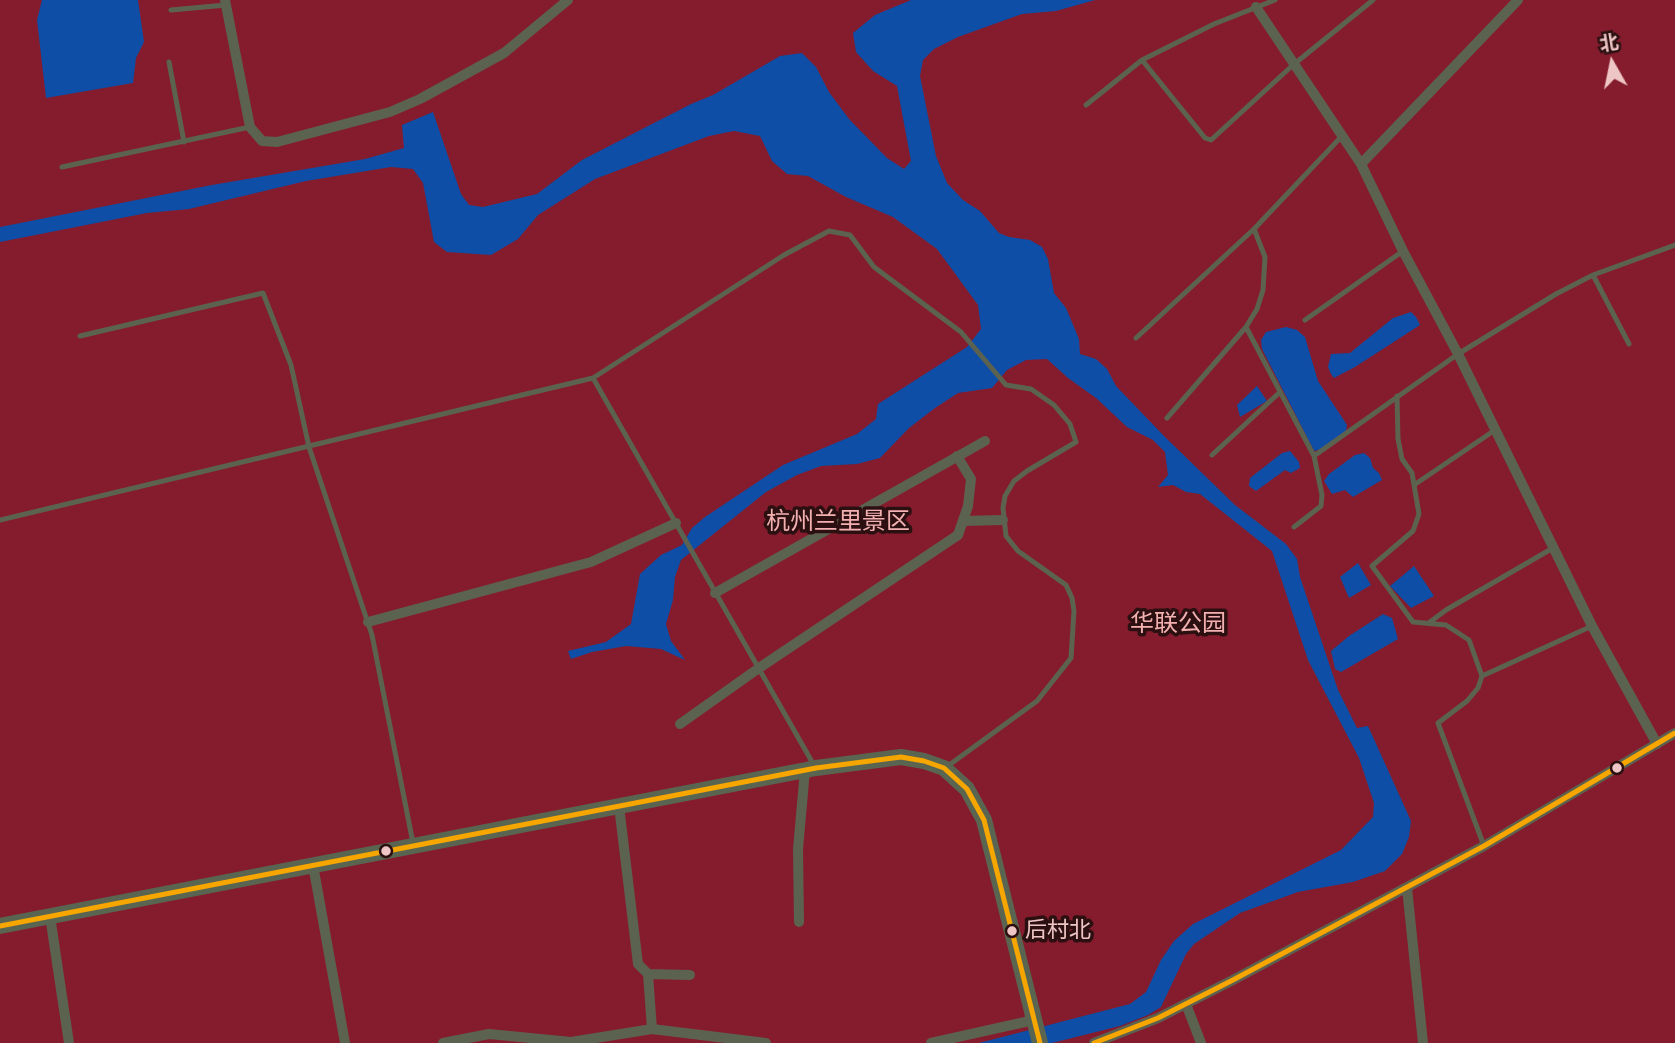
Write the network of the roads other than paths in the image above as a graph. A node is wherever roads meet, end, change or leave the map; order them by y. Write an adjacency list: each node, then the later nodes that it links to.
1 (568, 0): 12 (street)
2 (1275, 0): 6 (lane)
3 (1373, 0): 10 (lane)
4 (1518, 0): 15 (street)
5 (226, 3): 7 (lane); 12 (street)
6 (1256, 7): 8 (lane); 10 (street)
7 (171, 10)
8 (1142, 60): 10 (lane); 11 (lane)
9 (169, 62): 14 (lane)
10 (1293, 65): 13 (street)
11 (1086, 105)
12 (250, 127): 14 (lane)
13 (1342, 135): 15 (street); 17 (lane)
14 (184, 142): 16 (lane)
15 (1361, 164): 19 (street)
16 (62, 167)
17 (1254, 229): 22 (lane); 24 (lane)
18 (1675, 245): 20 (lane)
19 (1403, 251): 21 (lane); 26 (street)
20 (1592, 275): 25 (lane); 26 (lane)
21 (1305, 320)
22 (1247, 327): 28 (lane); 30 (lane)
23 (80, 336): 33 (lane)
24 (1136, 338)
25 (1629, 344)
26 (1458, 354): 29 (lane); 31 (street)
27 (593, 378): 33 (lane); 40 (lane); 41 (lane)
28 (1280, 392): 34 (lane); 35 (lane)
29 (1397, 396): 35 (lane); 37 (lane)
30 (1167, 418)
31 (1495, 430): 37 (lane); 43 (street)
32 (985, 441): 36 (street)
33 (309, 447): 38 (lane); 45 (lane)
34 (1212, 455)
35 (1314, 456): 42 (lane)
36 (957, 457): 39 (street); 44 (street)
37 (1414, 485): 46 (lane)
38 (0, 520)
39 (963, 520): 40 (street); 48 (street)
40 (1003, 520): 53 (lane)
41 (676, 523): 44 (lane); 45 (street)
42 (1294, 527)
43 (1553, 547): 46 (lane); 47 (street)
44 (715, 593): 48 (lane)
45 (368, 622): 56 (lane)
46 (1430, 622): 49 (lane)
47 (1592, 626): 49 (lane); 52 (street)
48 (759, 668): 50 (street); 54 (lane)
49 (1482, 676): 57 (lane)
50 (680, 724)
51 (1675, 733): 52 (street)
52 (1657, 744): 57 (street)
53 (944, 768): 54 (street); 66 (street)
54 (810, 769): 55 (street); 61 (street)
55 (619, 806): 56 (street); 63 (street)
56 (414, 846): 58 (street)
57 (1484, 846): 59 (street)
58 (313, 865): 60 (street); 69 (street)
59 (1406, 888): 65 (street); 76 (street)
60 (50, 916): 62 (street); 68 (street)
61 (799, 922)
62 (0, 926)
63 (648, 974): 64 (street); 67 (street)
64 (690, 975)
65 (1186, 1004): 74 (street); 75 (street)
66 (1034, 1020): 72 (street); 73 (street)
67 (652, 1029): 70 (street); 71 (street)
68 (69, 1043)
69 (345, 1043)
70 (443, 1043)
71 (766, 1043)
72 (931, 1043)
73 (1040, 1043)
74 (1094, 1043)
75 (1201, 1043)
76 (1423, 1043)

